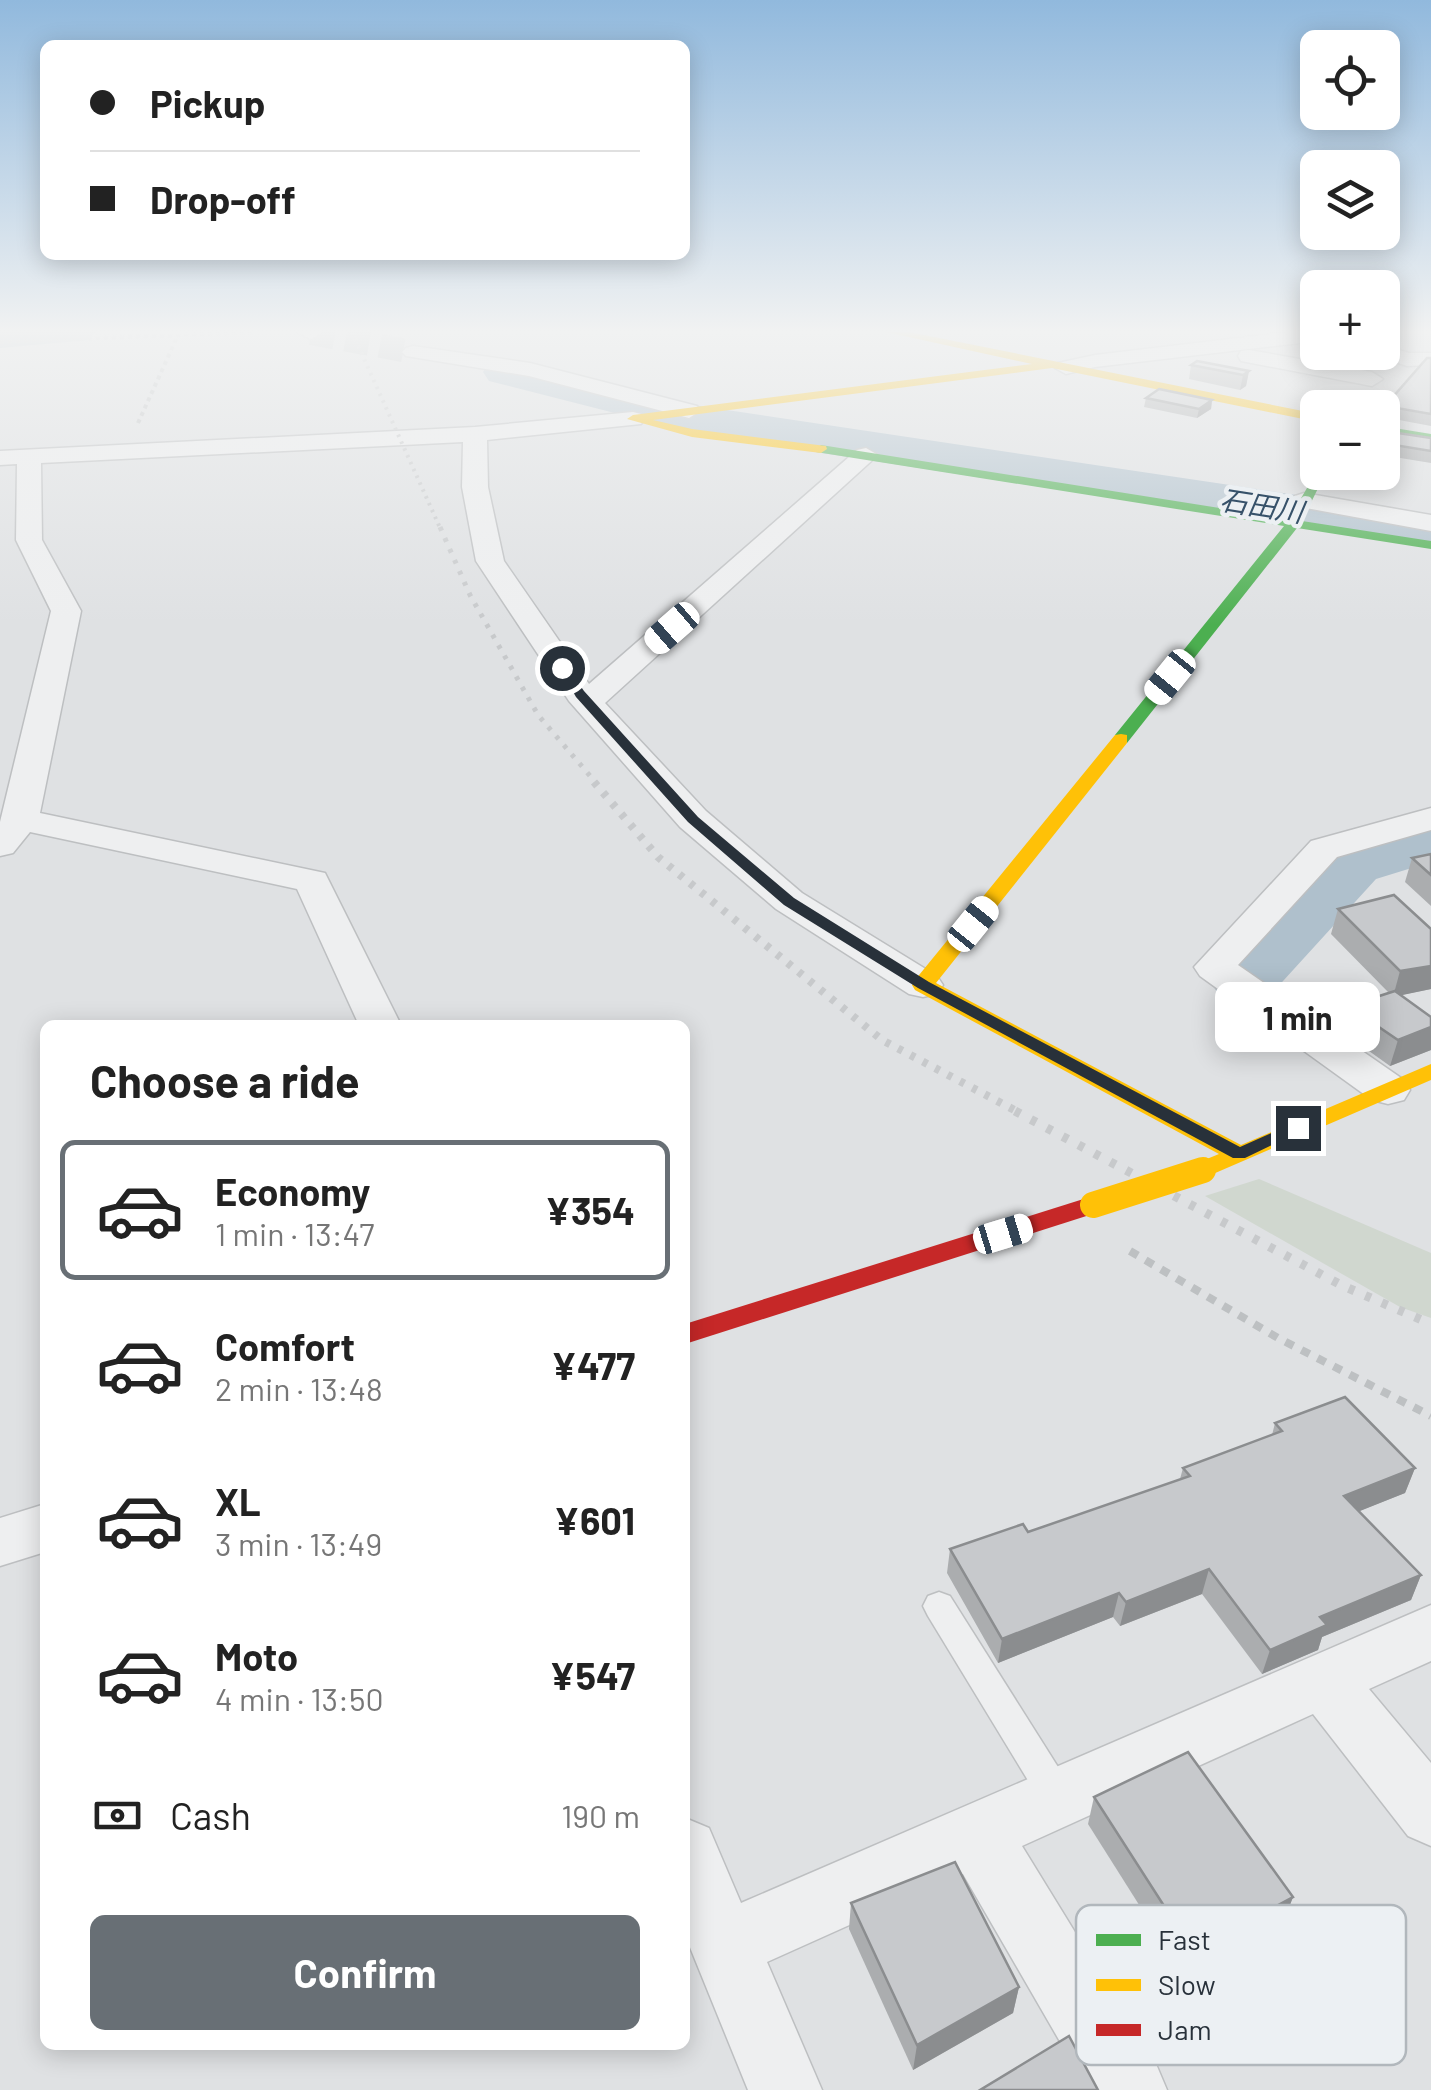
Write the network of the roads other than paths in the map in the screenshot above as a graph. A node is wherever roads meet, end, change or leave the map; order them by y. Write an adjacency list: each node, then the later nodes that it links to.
1 (522, 430): 4 (street)
2 (680, 430): 6 (street)
3 (1404, 430): 5 (street)
4 (475, 434): 7 (street); 12 (street)
5 (1431, 434)
6 (866, 455): 9 (street); 12 (street)
7 (14, 458): 14 (street)
8 (1310, 490): 9 (street)
9 (1300, 509): 10 (street); 11 (street); 15 (street)
10 (1431, 523)
11 (1431, 545)
12 (587, 702): 15 (street)
13 (1431, 819): 18 (street)
14 (10, 833): 16 (street)
15 (923, 985): 19 (street)
16 (378, 1020)
17 (1431, 1071): 18 (street)
18 (1388, 1090): 19 (street)
19 (1239, 1154): 20 (street, bridge)
20 (690, 1332)
21 (40, 1530): 22 (street)
22 (0, 1542)
23 (939, 1606): 26 (lane)
24 (1431, 1632): 25 (street)
25 (1323, 1680): 26 (street); 27 (street)
26 (1058, 1798): 28 (street)
27 (1431, 1814)
28 (976, 1833): 30 (street); 31 (street)
29 (690, 1862): 30 (street)
30 (726, 1944): 33 (street)
31 (1076, 2000)
32 (1115, 2065): 34 (street)
33 (785, 2090)
34 (1130, 2090)

